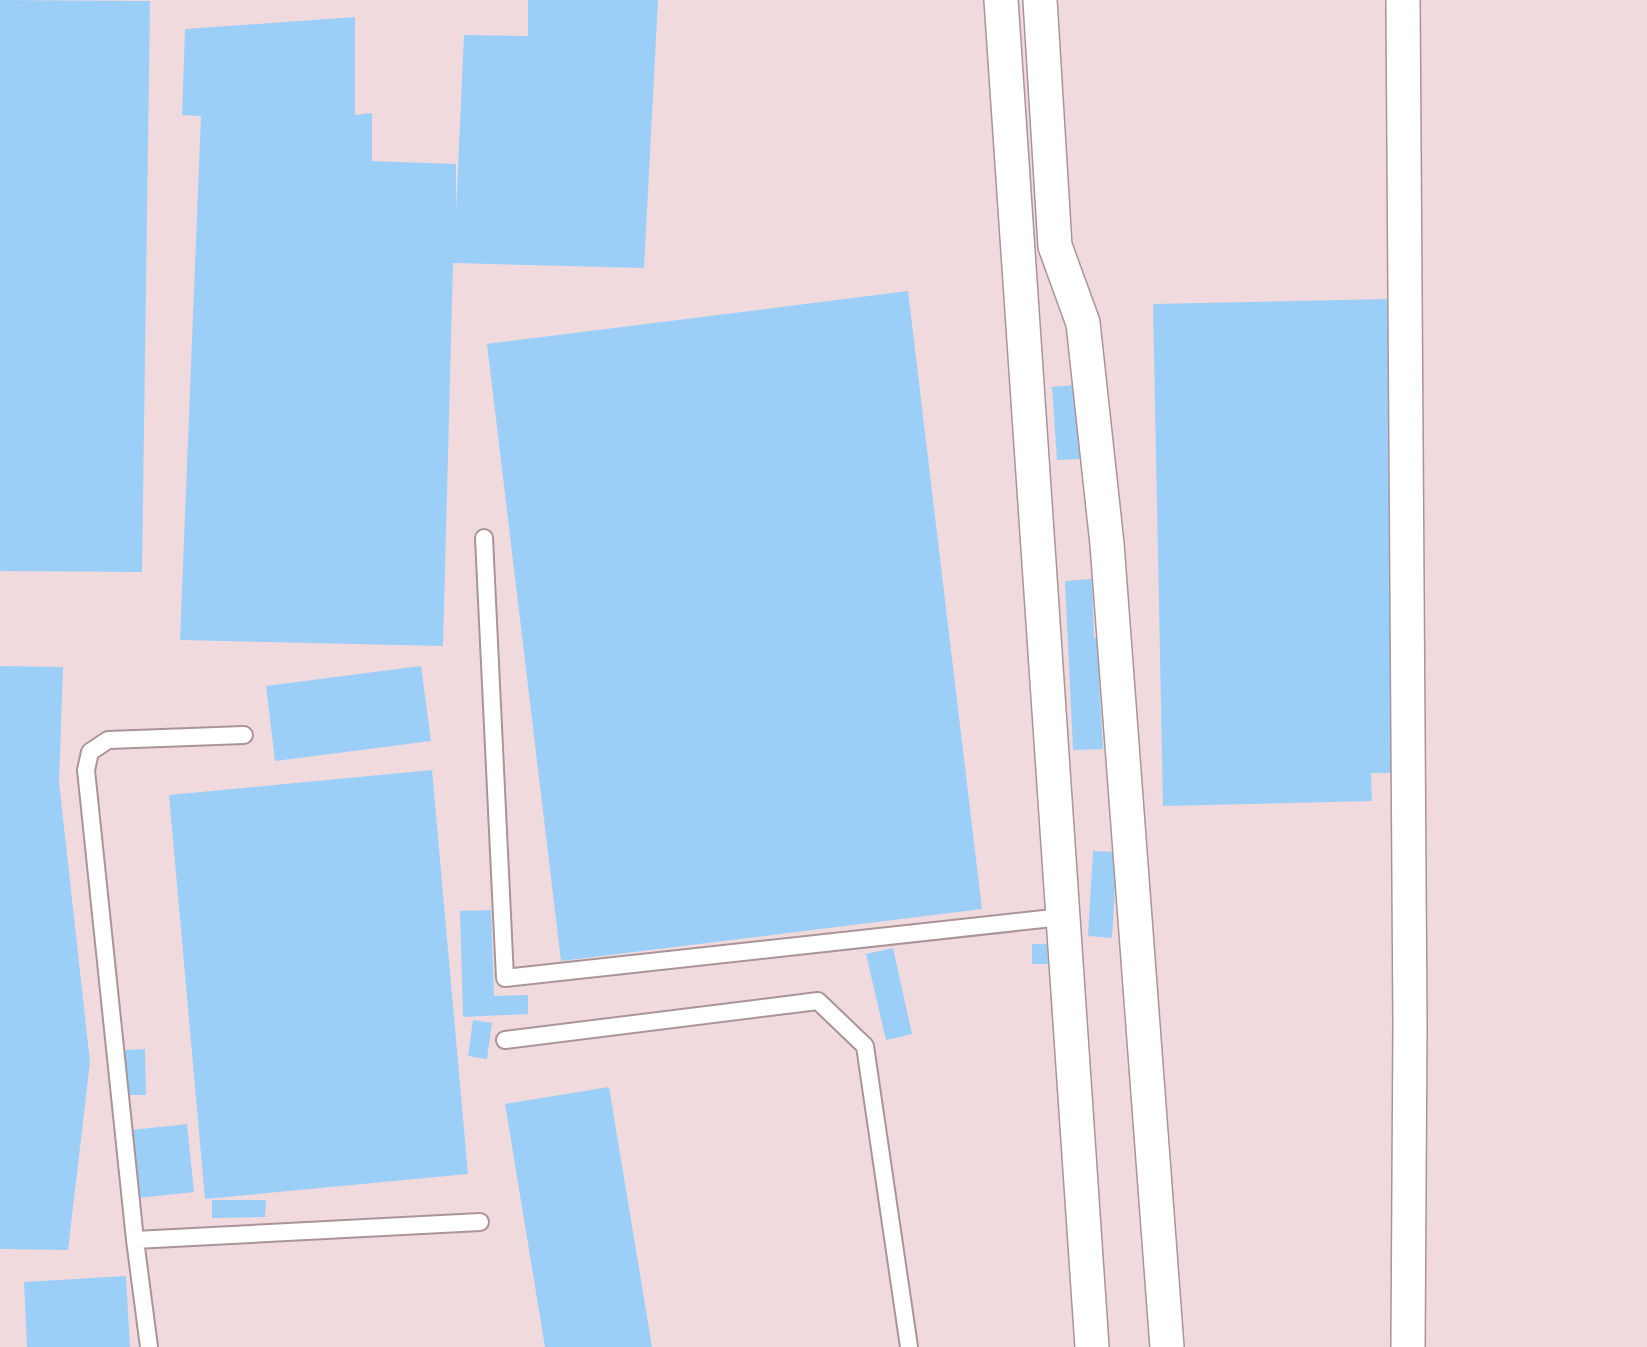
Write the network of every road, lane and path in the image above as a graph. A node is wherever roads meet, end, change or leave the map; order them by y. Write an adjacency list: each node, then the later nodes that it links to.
1 (1001, 0): 6 (street)
2 (1040, 0): 13 (street)
3 (1403, 0): 14 (street)
4 (484, 538): 6 (lane)
5 (244, 735): 9 (lane)
6 (1062, 917): 12 (street)
7 (505, 1040): 11 (lane)
8 (480, 1222): 9 (lane)
9 (135, 1240): 10 (lane)
10 (149, 1347)
11 (909, 1347)
12 (1092, 1347)
13 (1167, 1347)
14 (1408, 1347)

